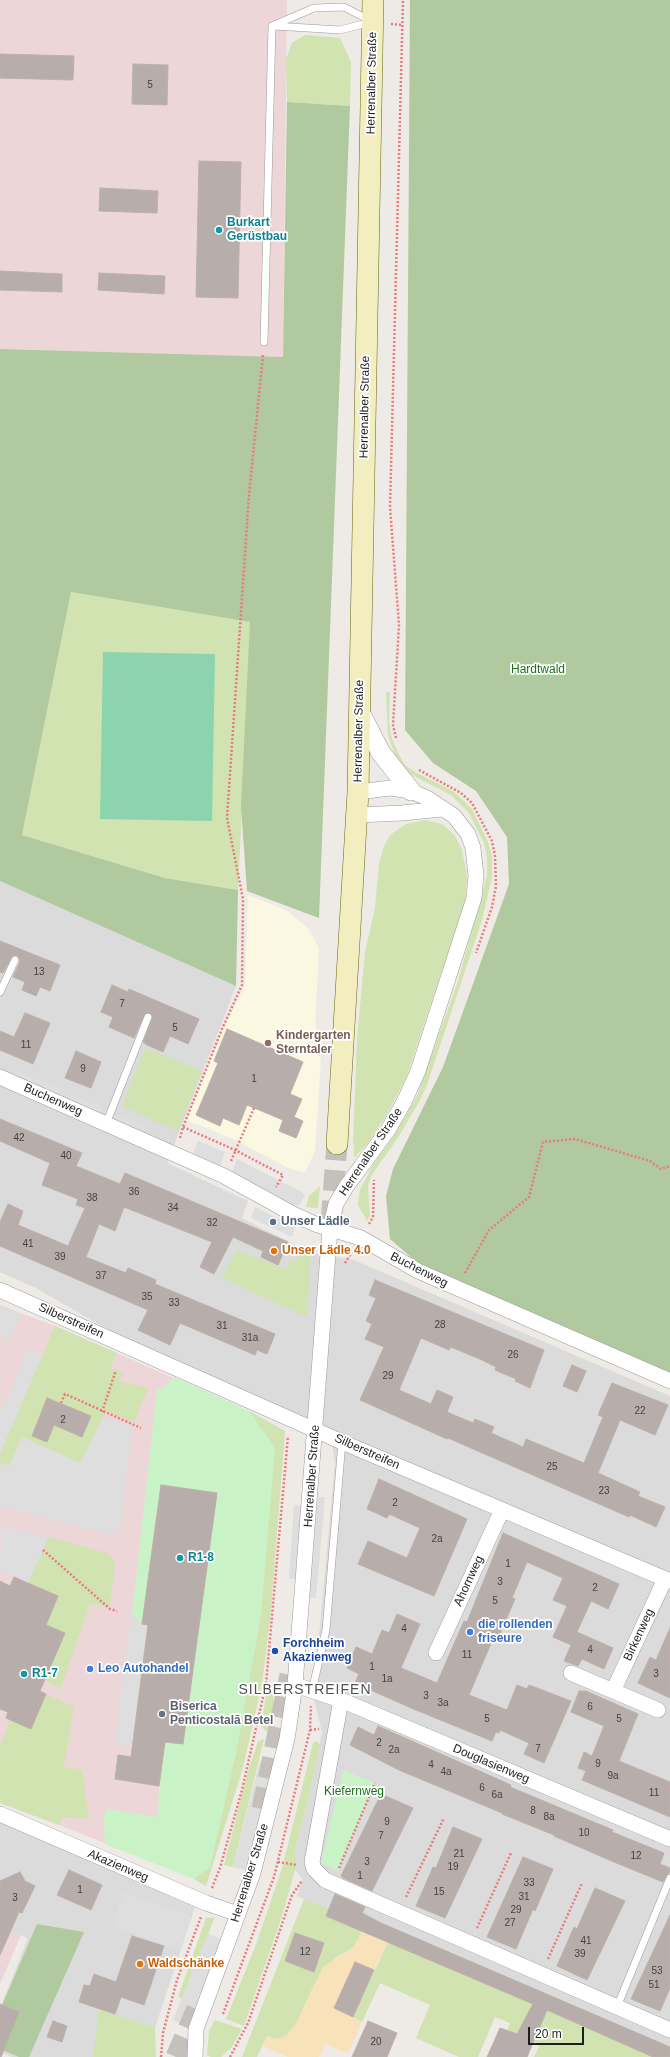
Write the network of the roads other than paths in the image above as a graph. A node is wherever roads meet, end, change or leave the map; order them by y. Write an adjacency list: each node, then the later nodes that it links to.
1 (373, 0): 2 (main road, Herrenalber Straße)
2 (373, 22): 3 (lane, Herrenalber Straße); 3 (lane, Herrenalber Straße); 5 (main road, Herrenalber Straße)
3 (272, 26): 4 (lane)
4 (264, 342)
5 (360, 712): 6 (street); 7 (main road, Herrenalber Straße)
6 (411, 791): 7 (street, Herrenalber Straße); 8 (street, Herrenalber Straße)
7 (358, 792): 9 (main road, Herrenalber Straße)
8 (442, 808): 9 (street); 16 (street, Herrenalber Straße)
9 (358, 815): 15 (main road, Herrenalber Straße)
10 (15, 960): 11 (lane)
11 (0, 992)
12 (148, 1017): 14 (lane)
13 (0, 1077): 14 (street, Buchenweg)
14 (106, 1124): 16 (street, Buchenweg)
15 (337, 1144)
16 (330, 1228): 18 (street, Buchenweg); 19 (street, Herrenalber Straße)
17 (0, 1290): 19 (street, Silberstreifen)
18 (670, 1381)
19 (315, 1430): 20 (street, Silberstreifen); 25 (street, Herrenalber Straße)
20 (342, 1442): 21 (street, Silberstreifen); 26 (lane)
21 (502, 1510): 22 (street, Silberstreifen); 23 (street, Ahornweg)
22 (667, 1580): 27 (street, Birkenweg)
23 (436, 1653)
24 (571, 1673): 27 (street)
25 (295, 1685): 26 (street); 33 (street, Herrenalber Straße)
26 (312, 1691): 28 (street, Douglasienweg)
27 (613, 1691): 29 (street)
28 (341, 1700): 31 (street, Douglasienweg); 34 (street)
29 (658, 1710)
30 (0, 1814): 33 (street, Akazienweg)
31 (670, 1839)
32 (670, 1878): 34 (lane)
33 (238, 1914): 36 (street, Herrenalber Straße)
34 (617, 2007): 35 (street)
35 (670, 2030)
36 (195, 2057)

